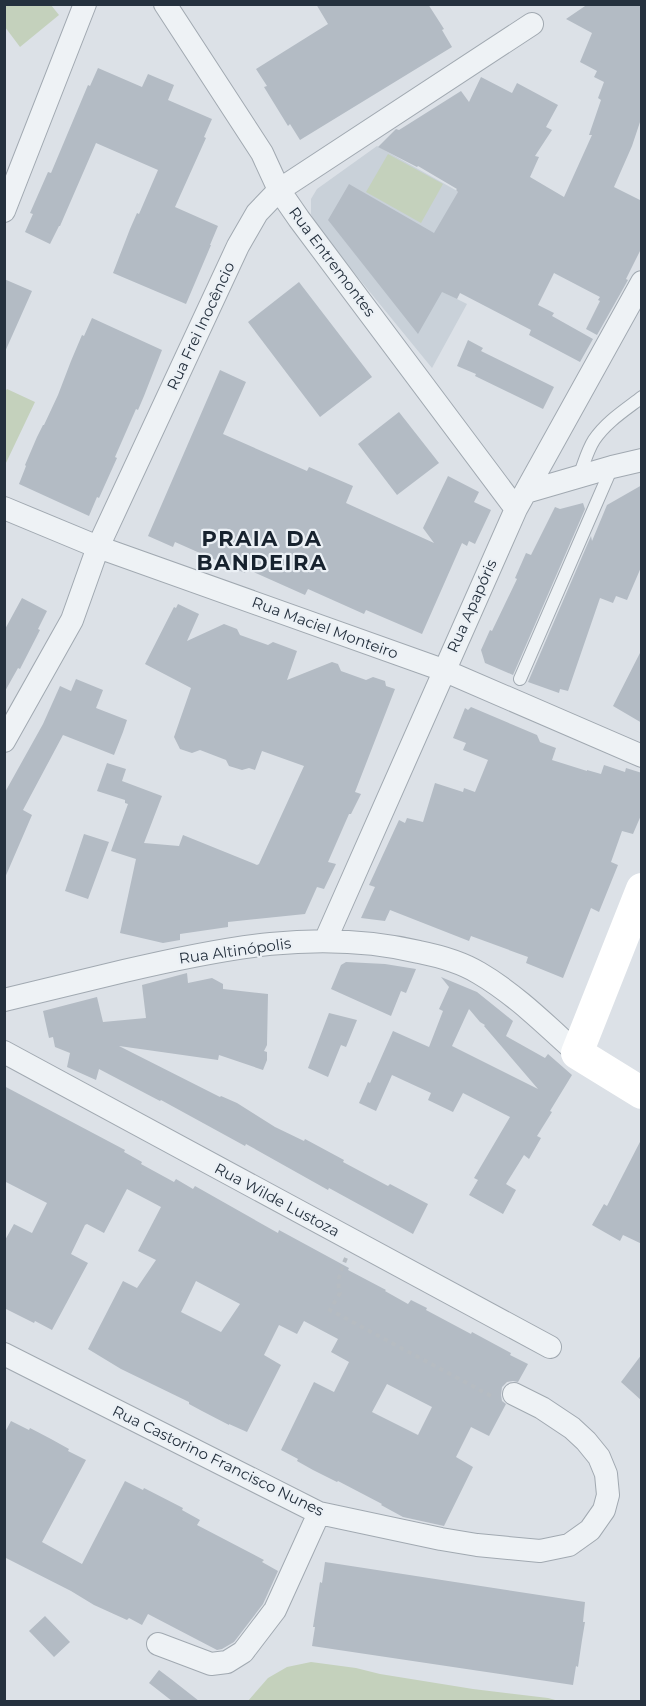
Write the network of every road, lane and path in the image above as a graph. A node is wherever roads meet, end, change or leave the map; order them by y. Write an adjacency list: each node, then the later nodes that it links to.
1 (85, 4): 5 (street)
2 (165, 4): 4 (street, Rua Entremontes)
3 (532, 24): 4 (street, Rua Frei Inocêncio)
4 (279, 190): 11 (street, Rua Entremontes); 13 (street, Rua Frei Inocêncio)
5 (4, 211)
6 (642, 282): 11 (street, Rua Apapóris)
7 (642, 397): 10 (lane)
8 (642, 460): 9 (street)
9 (612, 467): 10 (street); 15 (lane)
10 (579, 476): 11 (street)
11 (521, 500): 14 (street, Rua Apapóris)
12 (4, 508): 13 (street, Rua Maciel Monteiro)
13 (98, 547): 14 (street, Rua Maciel Monteiro); 16 (street, Rua Frei Inocêncio)
14 (443, 670): 17 (street, Rua Maciel Monteiro); 19 (street, Rua Apapóris)
15 (520, 679)
16 (4, 741)
17 (642, 756)
18 (642, 889): 22 (main road)
19 (325, 941): 20 (street, Rua Altinópolis); 22 (street, Rua Altinópolis)
20 (4, 1000)
21 (4, 1052): 24 (street, Rua Wilde Lustoza)
22 (577, 1053): 23 (main road, Rua Altinópolis)
23 (642, 1093)
24 (353, 1241): 25 (street, Rua Wilde Lustoza); 27 (path)
25 (550, 1347)
26 (4, 1354): 28 (street, Rua Castorino Francisco Nunes)
27 (514, 1394): 28 (street, Rua Castorino Francisco Nunes)
28 (319, 1513): 29 (street)
29 (158, 1644)

